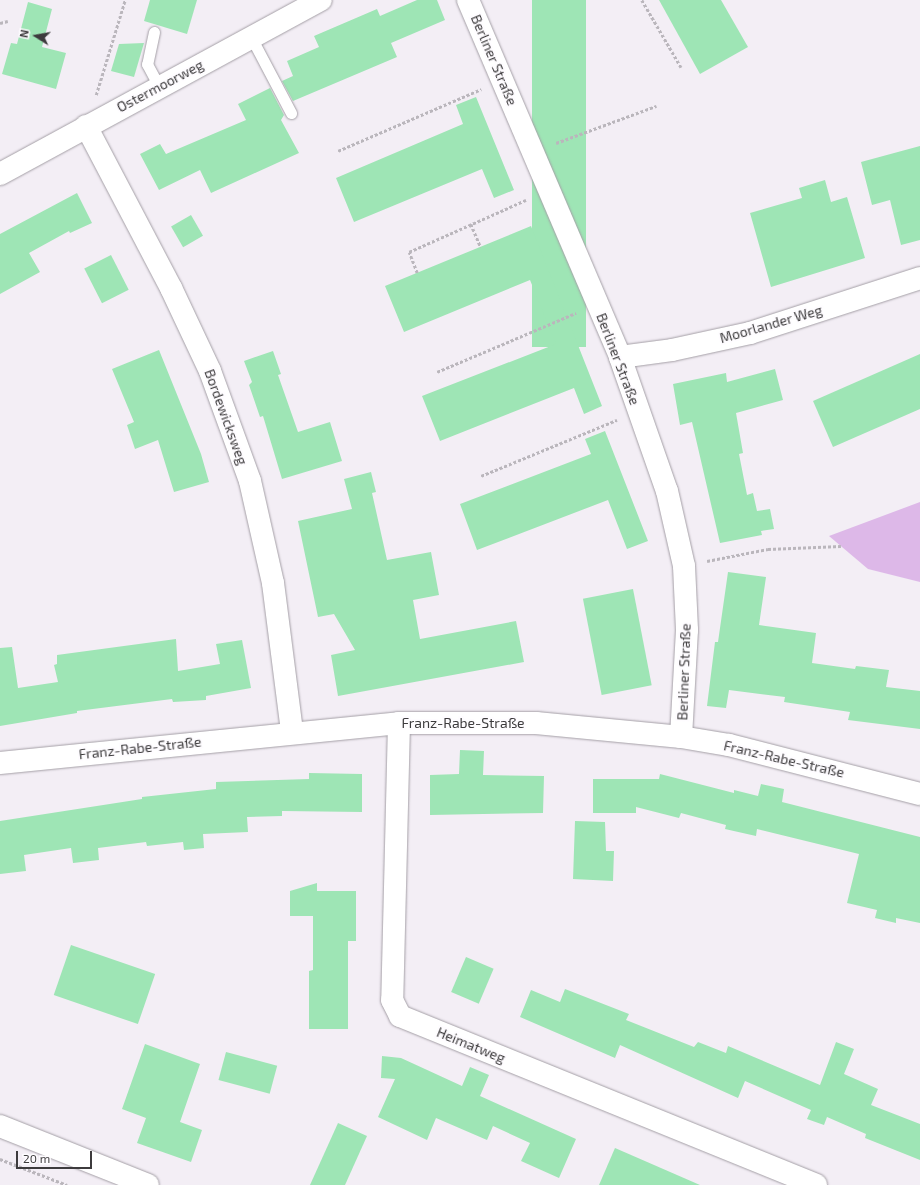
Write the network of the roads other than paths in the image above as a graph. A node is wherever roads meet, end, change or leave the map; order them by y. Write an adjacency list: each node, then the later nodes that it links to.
1 (321, 0): 4 (street, Ostermoorweg)
2 (468, 0): 10 (street, Berliner Straße)
3 (154, 32): 5 (lane)
4 (251, 37): 5 (street, Ostermoorweg); 6 (lane)
5 (159, 87): 7 (street, Ostermoorweg)
6 (291, 113)
7 (86, 126): 8 (street, Ostermoorweg); 12 (street, Bordewicksweg)
8 (0, 174)
9 (920, 278): 10 (street, Moorlander Weg)
10 (620, 357): 13 (street, Berliner Straße)
11 (399, 723): 12 (street, Franz-Rabe-Straße); 13 (street, Franz-Rabe-Straße); 18 (street, Heimatweg)
12 (292, 732): 14 (street, Franz-Rabe-Straße)
13 (681, 737): 15 (street, Franz-Rabe-Straße)
14 (0, 763)
15 (920, 794)
16 (0, 1126): 17 (street)
17 (148, 1185)
18 (816, 1185)

